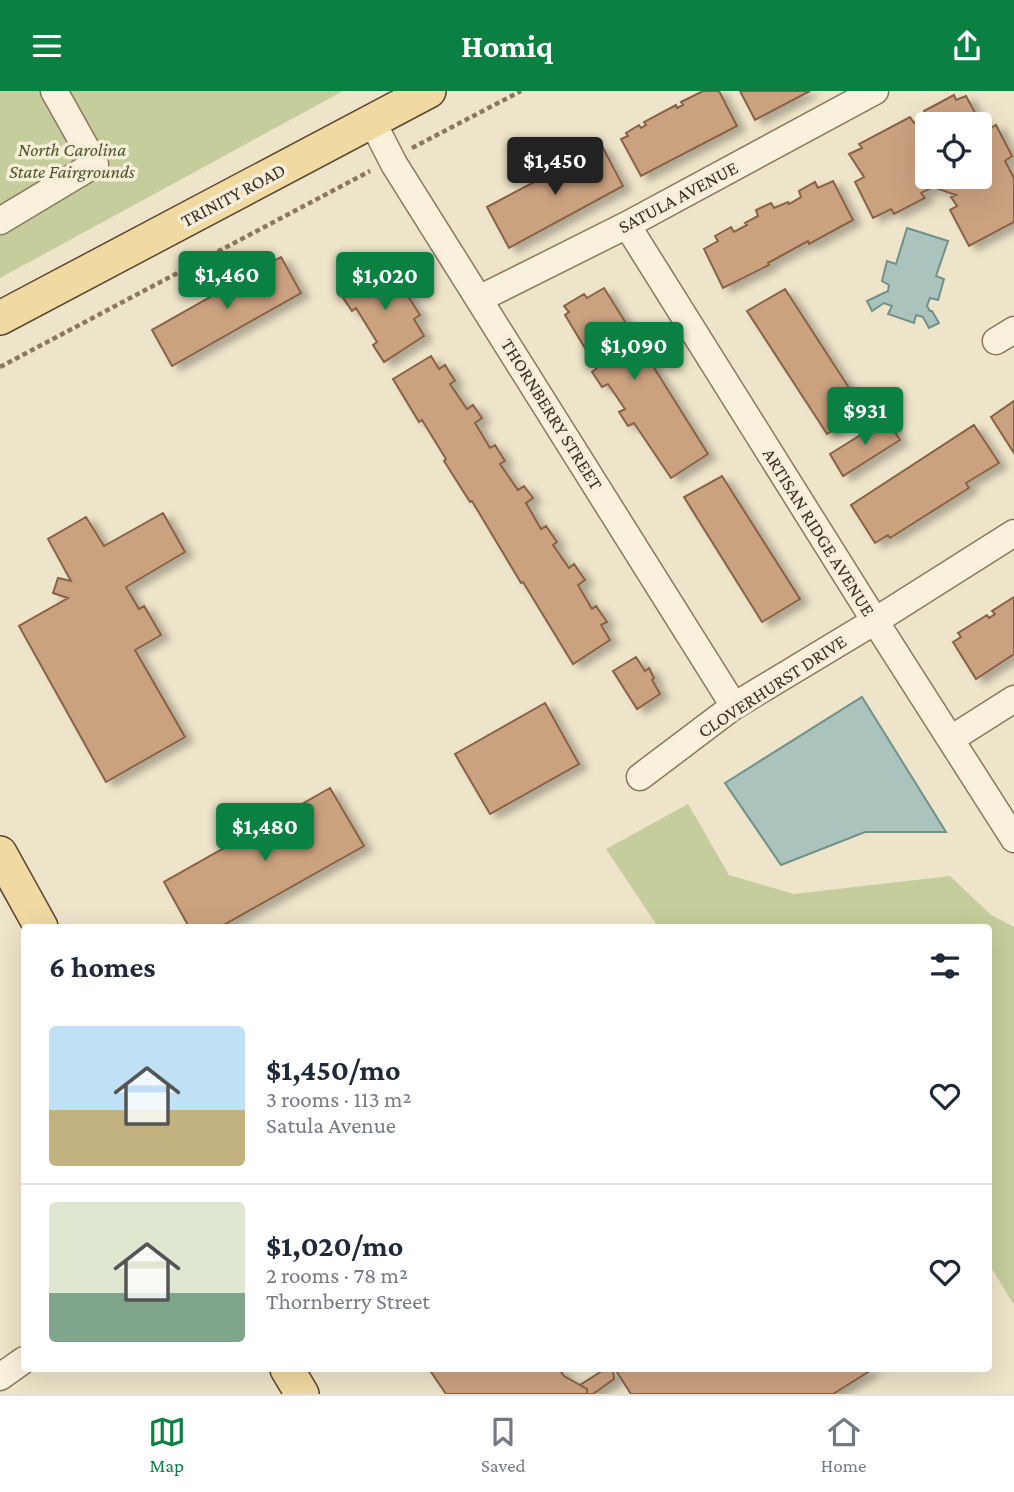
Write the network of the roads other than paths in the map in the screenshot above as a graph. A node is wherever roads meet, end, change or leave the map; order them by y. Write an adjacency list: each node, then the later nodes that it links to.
1 (54, 91): 5 (street)
2 (429, 91): 4 (main road, TRINITY ROAD)
3 (875, 91): 6 (street, SATULA AVENUE)
4 (372, 121): 7 (street, THORNBERRY STREET); 8 (main road, TRINITY ROAD)
5 (0, 221)
6 (627, 225): 7 (street, SATULA AVENUE); 10 (street, ARTISAN RIDGE AVENUE)
7 (479, 299): 12 (street, THORNBERRY STREET)
8 (0, 318)
9 (1014, 533): 10 (street, CLOVERHURST DRIVE)
10 (874, 621): 12 (street, CLOVERHURST DRIVE); 13 (street, ARTISAN RIDGE AVENUE)
11 (1014, 699): 13 (street)
12 (734, 706): 14 (street, CLOVERHURST DRIVE)
13 (951, 739): 15 (street, ARTISAN RIDGE AVENUE)
14 (640, 777)
15 (1014, 839)
16 (0, 853): 17 (main road)
17 (39, 924)
18 (290, 1372): 19 (main road)
19 (302, 1394)

